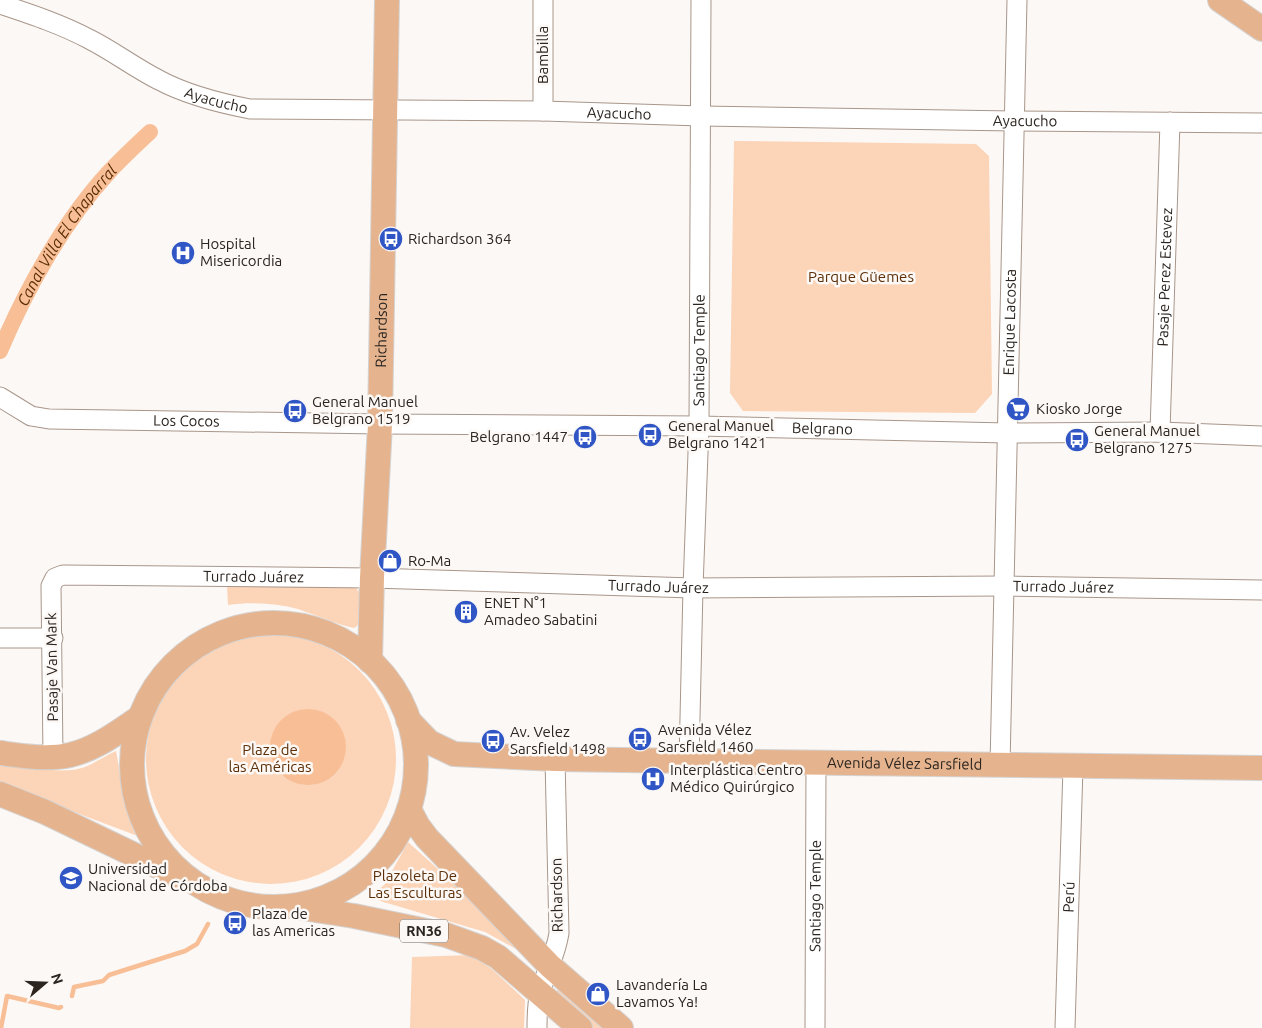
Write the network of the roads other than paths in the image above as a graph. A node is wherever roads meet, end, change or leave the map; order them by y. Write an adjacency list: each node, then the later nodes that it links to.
1 (387, 0): 8 (main road, Richardson)
2 (543, 0): 9 (street, Bambilla)
3 (701, 0): 10 (street, Santiago Temple)
4 (1017, 0): 11 (street, Enrique Lacosta)
5 (1220, 0): 7 (main road)
6 (0, 4): 8 (street, Ayacucho)
7 (1262, 29)
8 (386, 109): 9 (street, Ayacucho); 15 (main road, Richardson)
9 (543, 111): 10 (street, Ayacucho)
10 (700, 116): 11 (street, Ayacucho); 16 (street, Santiago Temple)
11 (1013, 121): 12 (street, Ayacucho); 18 (street, Enrique Lacosta)
12 (1170, 122): 13 (street, Ayacucho); 17 (street, Pasaje Perez Estevez)
13 (1262, 123)
14 (0, 397): 15 (street, Los Cocos)
15 (380, 424): 16 (street, Belgrano); 21 (main road, Richardson)
16 (699, 426): 18 (street, Belgrano); 23 (street, Santiago Temple)
17 (1160, 432): 18 (street, Belgrano); 19 (street, Belgrano)
18 (1007, 433): 22 (street, Enrique Lacosta)
19 (1262, 436)
20 (55, 578): 21 (street, Turrado Juárez); 26 (street, Pasaje Van Mark)
21 (372, 578): 23 (street, Turrado Juárez); 27 (main road, Richardson)
22 (1003, 586): 23 (street, Turrado Juárez); 24 (street, Turrado Juárez); 35 (street, Enrique Lacosta)
23 (692, 588): 33 (street, Santiago Temple)
24 (1262, 590)
25 (0, 638): 26 (street)
26 (53, 638): 31 (street, Pasaje Van Mark)
27 (370, 661): 28 (main road, RN36); 29 (main road, RN36)
28 (139, 718): 31 (main road); 40 (main road, RN36)
29 (408, 720): 32 (main road, Avenida Vélez Sarsfield); 39 (main road, RN36)
30 (0, 753): 31 (main road)
31 (53, 757)
32 (555, 758): 33 (main road, Avenida Vélez Sarsfield); 42 (street, Richardson)
33 (689, 761): 34 (main road, Avenida Vélez Sarsfield)
34 (816, 763): 35 (main road, Avenida Vélez Sarsfield); 47 (street, Santiago Temple)
35 (1000, 766): 36 (main road, Avenida Vélez Sarsfield)
36 (1073, 766): 37 (main road, Avenida Vélez Sarsfield); 48 (street, Perú)
37 (1262, 768)
38 (0, 794): 40 (main road, RN36)
39 (409, 809): 41 (main road, RN36); 42 (main road)
40 (196, 884): 41 (main road, RN36)
41 (292, 907): 43 (main road, RN36)
42 (550, 966): 43 (street, Richardson); 46 (main road)
43 (540, 993): 44 (street, Richardson); 45 (main road, RN36)
44 (537, 1028)
45 (580, 1028)
46 (621, 1028)
47 (815, 1028)
48 (1065, 1028)

